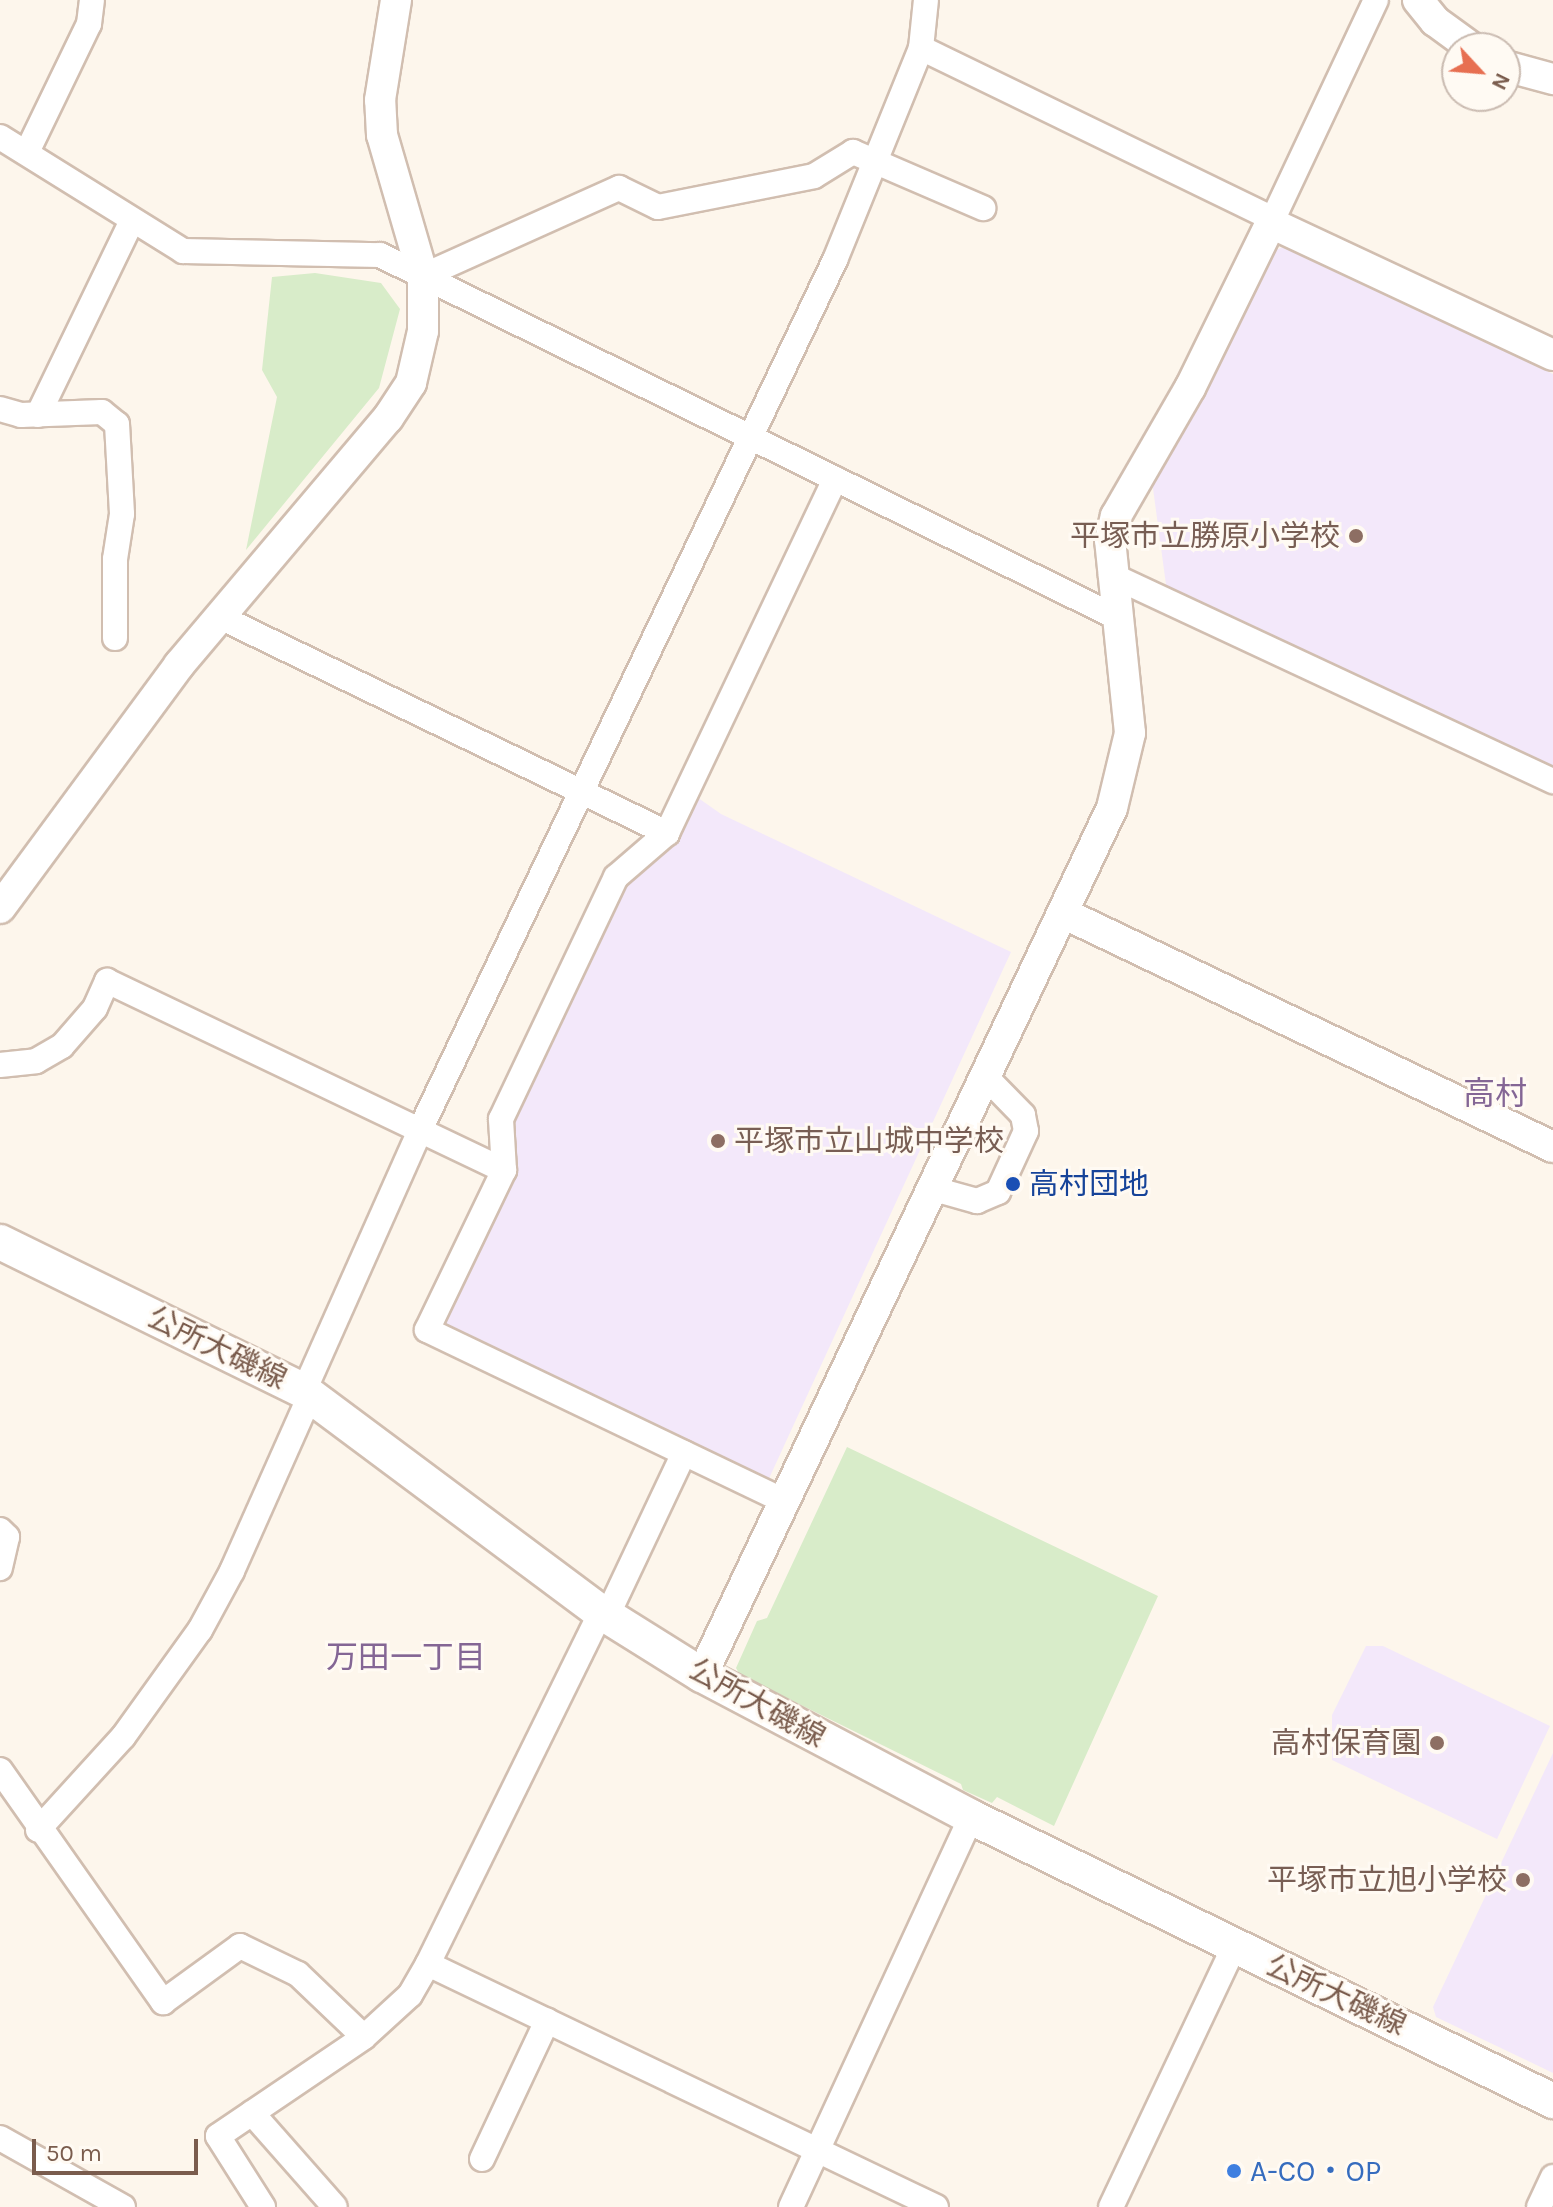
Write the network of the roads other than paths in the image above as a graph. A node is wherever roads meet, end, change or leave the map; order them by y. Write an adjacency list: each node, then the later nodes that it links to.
1 (92, 0): 11 (street)
2 (396, 0): 16 (street)
3 (926, 0): 7 (street)
4 (1376, 0): 14 (street)
5 (1418, 0): 6 (street)
6 (1450, 32)
7 (921, 48): 12 (street); 14 (street)
8 (1521, 70): 9 (street)
9 (1553, 79)
10 (0, 138): 11 (street)
11 (28, 150): 15 (street)
12 (876, 157): 13 (street); 16 (street); 20 (street)
13 (983, 208)
14 (1272, 221): 17 (street); 22 (street)
15 (131, 223): 16 (street); 19 (street)
16 (423, 276): 20 (street); 23 (street)
17 (1553, 355)
18 (0, 409): 19 (street)
19 (38, 415): 25 (street)
20 (749, 437): 21 (street); 27 (street)
21 (835, 479): 24 (street); 28 (street)
22 (1111, 575): 24 (street); 26 (street)
23 (218, 616): 27 (street); 29 (street)
24 (1116, 617): 30 (street)
25 (115, 638)
26 (1553, 781)
27 (585, 793): 28 (street); 33 (street)
28 (667, 833): 35 (street)
29 (0, 908)
30 (1063, 913): 32 (street); 34 (street)
31 (0, 1065): 33 (street)
32 (985, 1076): 36 (street); 36 (street)
33 (420, 1130): 35 (street); 38 (street)
34 (1553, 1147)
35 (504, 1170): 39 (street)
36 (934, 1189): 40 (street)
37 (0, 1242): 38 (main road, 公所大磯線)
38 (307, 1393): 43 (main road, 公所大磯線); 47 (street)
39 (684, 1453): 40 (street); 43 (street)
40 (784, 1501): 44 (street)
41 (0, 1530): 42 (street)
42 (0, 1568)
43 (604, 1614): 44 (main road, 公所大磯線); 49 (street)
44 (702, 1675): 46 (main road, 公所大磯線)
45 (0, 1770): 47 (street)
46 (971, 1817): 48 (main road, 公所大磯線); 55 (street)
47 (38, 1830): 51 (street)
48 (1234, 1947): 52 (main road, 公所大磯線); 63 (street)
49 (428, 1964): 50 (street); 51 (street)
50 (547, 2021): 55 (street); 56 (street)
51 (364, 2037): 53 (street)
52 (1553, 2101)
53 (252, 2113): 59 (street); 60 (street)
54 (3, 2146): 58 (street)
55 (818, 2151): 61 (street); 62 (street)
56 (482, 2159)
57 (1553, 2177): 64 (street)
58 (123, 2207)
59 (263, 2207)
60 (335, 2207)
61 (791, 2207)
62 (936, 2207)
63 (1111, 2207)
64 (1539, 2207)

